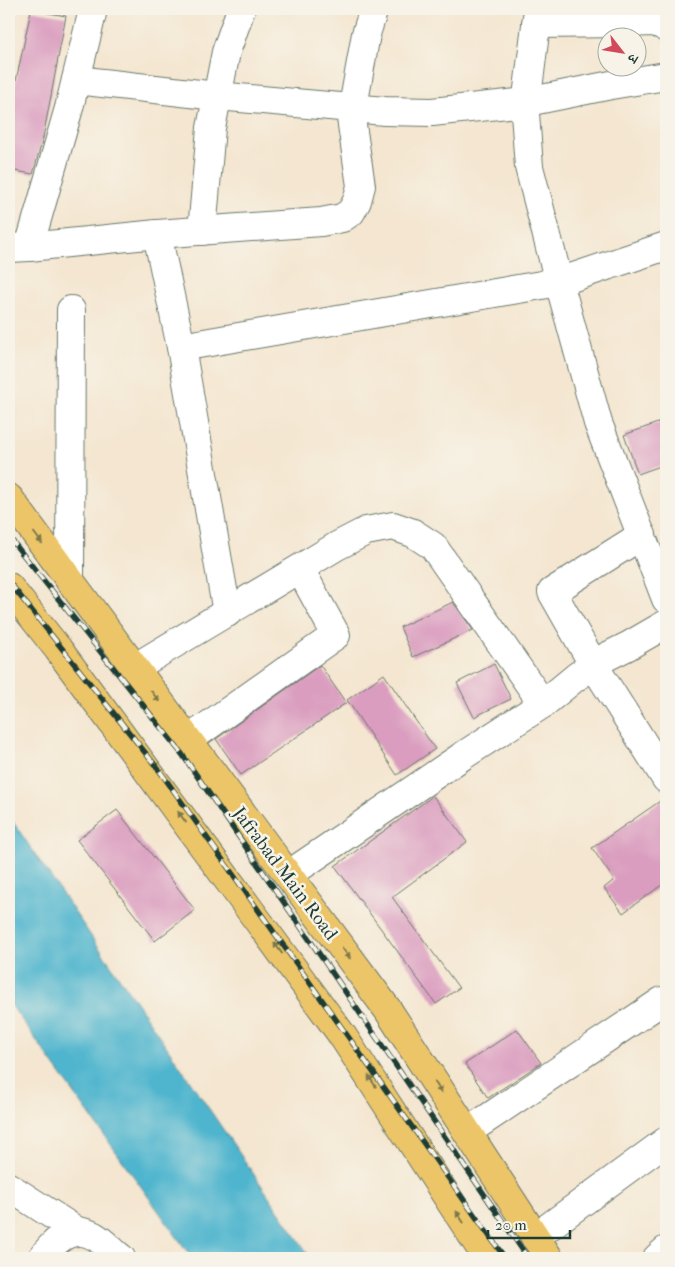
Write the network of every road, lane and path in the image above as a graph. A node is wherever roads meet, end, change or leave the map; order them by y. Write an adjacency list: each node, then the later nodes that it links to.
1 (241, 9): 14 (street)
2 (374, 9): 16 (street)
3 (93, 11): 12 (street)
4 (538, 16): 5 (street); 15 (street)
5 (606, 28)
6 (626, 28): 7 (street)
7 (666, 28)
8 (666, 70): 10 (street)
9 (648, 76): 10 (street)
10 (666, 76): 13 (street)
11 (605, 78): 15 (street)
12 (76, 80): 14 (street); 20 (street)
13 (666, 84)
14 (217, 96): 16 (street); 17 (street)
15 (526, 102): 16 (street); 21 (street)
16 (353, 108): 17 (street)
17 (202, 231): 18 (street)
18 (157, 234): 20 (street); 23 (street)
19 (666, 246): 21 (street)
20 (19, 247)
21 (559, 282): 23 (street); 25 (street)
22 (71, 310): 27 (street)
23 (181, 347): 30 (street)
24 (9, 498): 27 (main road, Jafrabad Main Road, one-way to 27)
25 (642, 535): 29 (street); 32 (street)
26 (300, 569): 30 (street); 34 (street); 35 (street)
27 (70, 581): 33 (main road, Jafrabad Main Road)
28 (9, 587): 47 (main road, one-way to 28)
29 (666, 599)
30 (227, 613): 33 (street)
31 (666, 624): 32 (street)
32 (593, 664): 34 (street); 36 (street)
33 (134, 668): 35 (main road, Jafrabad Main Road, one-way to 35)
34 (543, 704): 37 (street)
35 (188, 740): 37 (main road, Jafrabad Main Road)
36 (666, 779)
37 (288, 875): 39 (main road, Jafrabad Main Road, one-way to 39)
38 (662, 1001): 39 (street)
39 (468, 1132): 43 (main road, Jafrabad Main Road)
40 (666, 1141): 43 (street)
41 (9, 1187): 42 (street)
42 (77, 1231): 45 (street); 46 (street)
43 (542, 1247)
44 (666, 1250): 48 (street)
45 (42, 1258)
46 (121, 1258)
47 (487, 1258)
48 (657, 1258)

